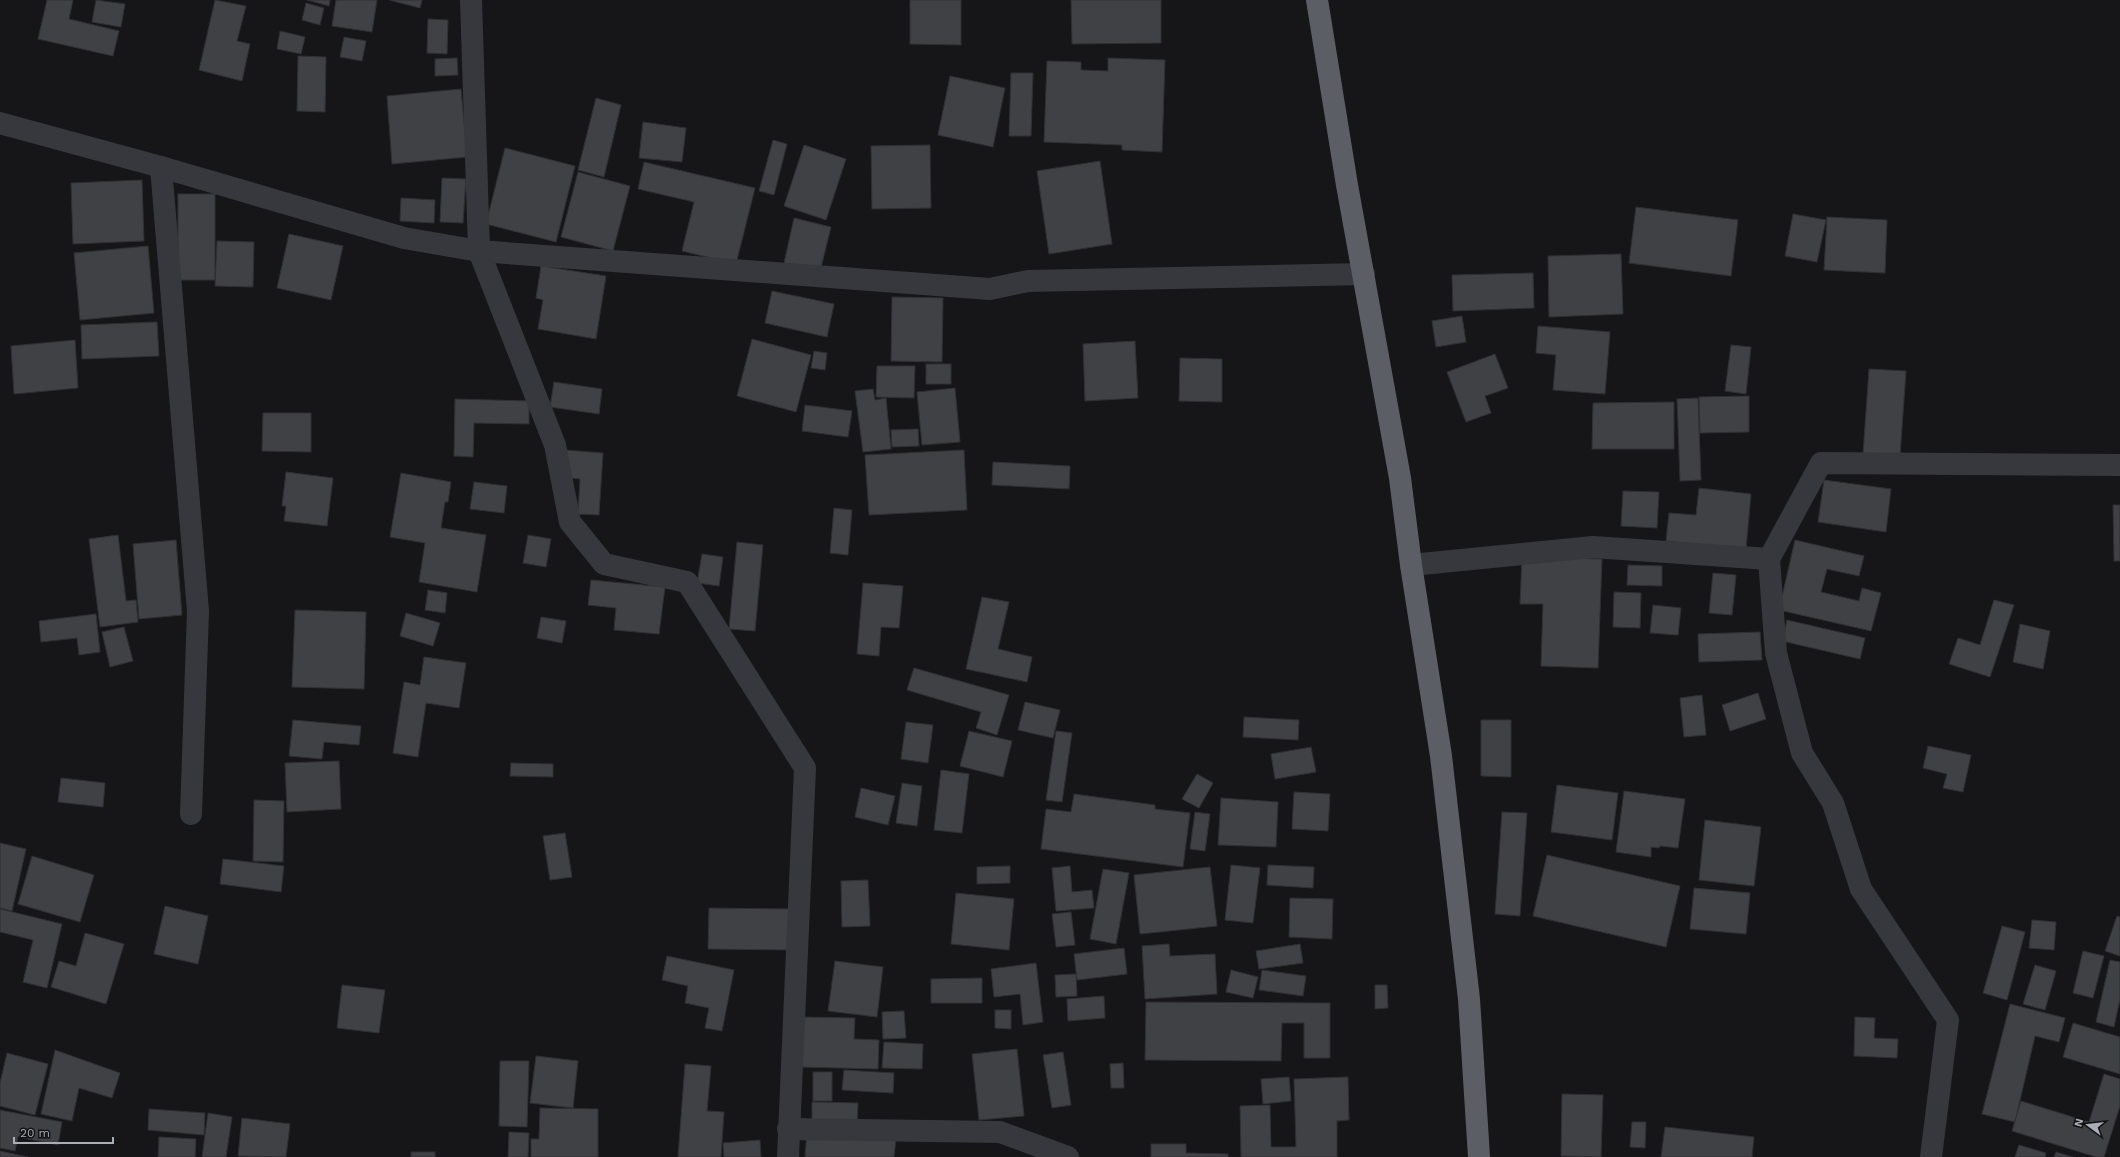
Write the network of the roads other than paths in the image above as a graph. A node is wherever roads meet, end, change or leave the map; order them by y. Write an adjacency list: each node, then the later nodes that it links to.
1 (471, 0): 5 (street)
2 (1317, 0): 6 (highway)
3 (0, 123): 4 (street)
4 (161, 167): 5 (street); 10 (street)
5 (479, 251): 6 (street); 11 (street)
6 (1364, 274): 9 (highway)
7 (2120, 465): 8 (street)
8 (1769, 559): 9 (street); 15 (street)
9 (1411, 565): 14 (highway)
10 (191, 814)
11 (788, 1129): 12 (street); 13 (street)
12 (788, 1157)
13 (1068, 1157)
14 (1479, 1157)
15 (1932, 1157)

